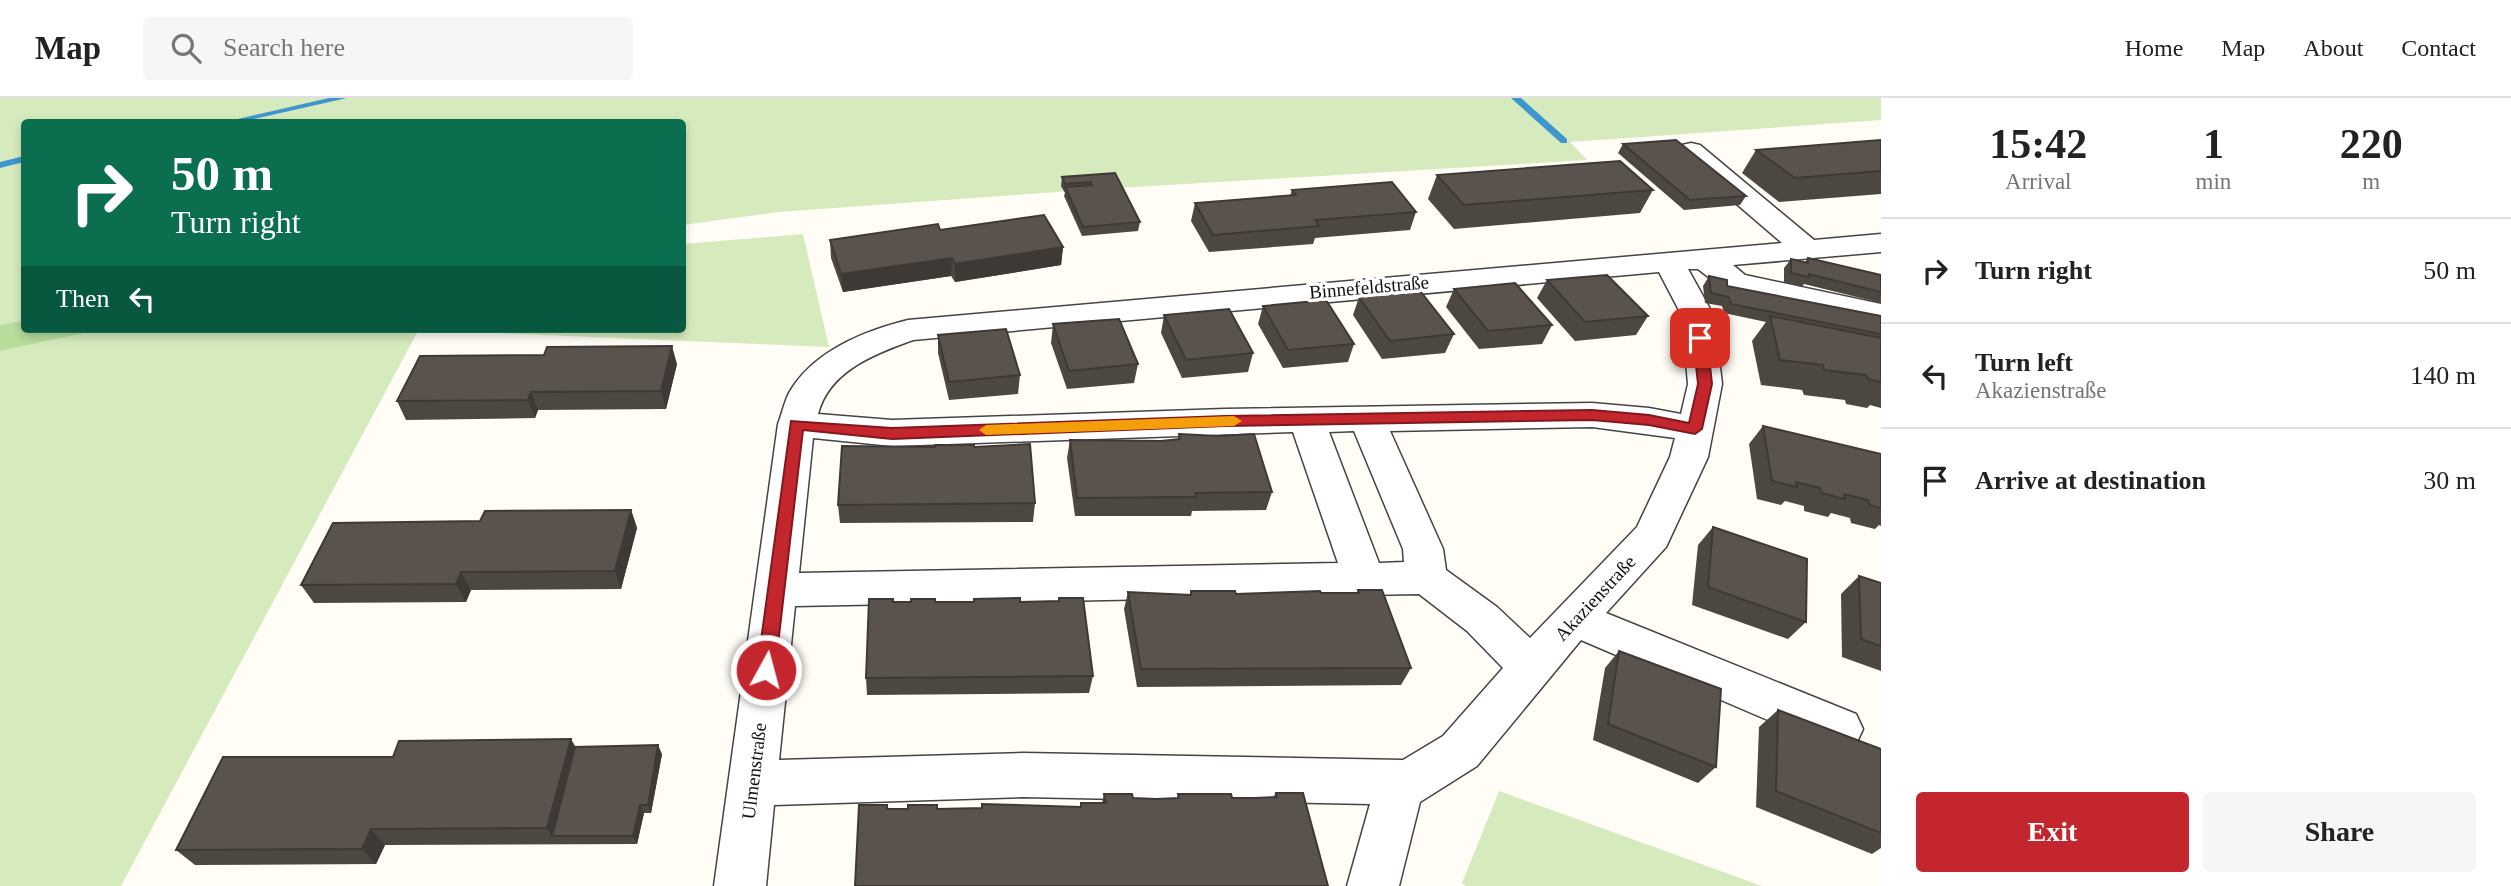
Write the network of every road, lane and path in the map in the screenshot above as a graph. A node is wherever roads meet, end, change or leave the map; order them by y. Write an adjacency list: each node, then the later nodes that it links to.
1 (1690, 150): 3 (street)
2 (1881, 243): 3 (street, Binnefeldstraße)
3 (1807, 249): 4 (street, Binnefeldstraße)
4 (1686, 259): 5 (street); 6 (street, Binnefeldstraße); 10 (street, Akazienstraße)
5 (1881, 314)
6 (860, 347): 9 (street, Ulmenstraße)
7 (1367, 418): 8 (street); 10 (street); 11 (street)
8 (1307, 420): 9 (street); 12 (street)
9 (796, 425): 13 (street, Ulmenstraße)
10 (1695, 429): 14 (street, Akazienstraße)
11 (1427, 578): 12 (street); 15 (street)
12 (1364, 579): 13 (street)
13 (776, 590): 18 (street, Ulmenstraße)
14 (1574, 618): 15 (street, Akazienstraße); 16 (street)
15 (1532, 668): 17 (street, Akazienstraße)
16 (1840, 729)
17 (1408, 782): 18 (street); 20 (street)
18 (752, 783): 19 (street, Ulmenstraße)
19 (740, 886)
20 (1373, 886)

